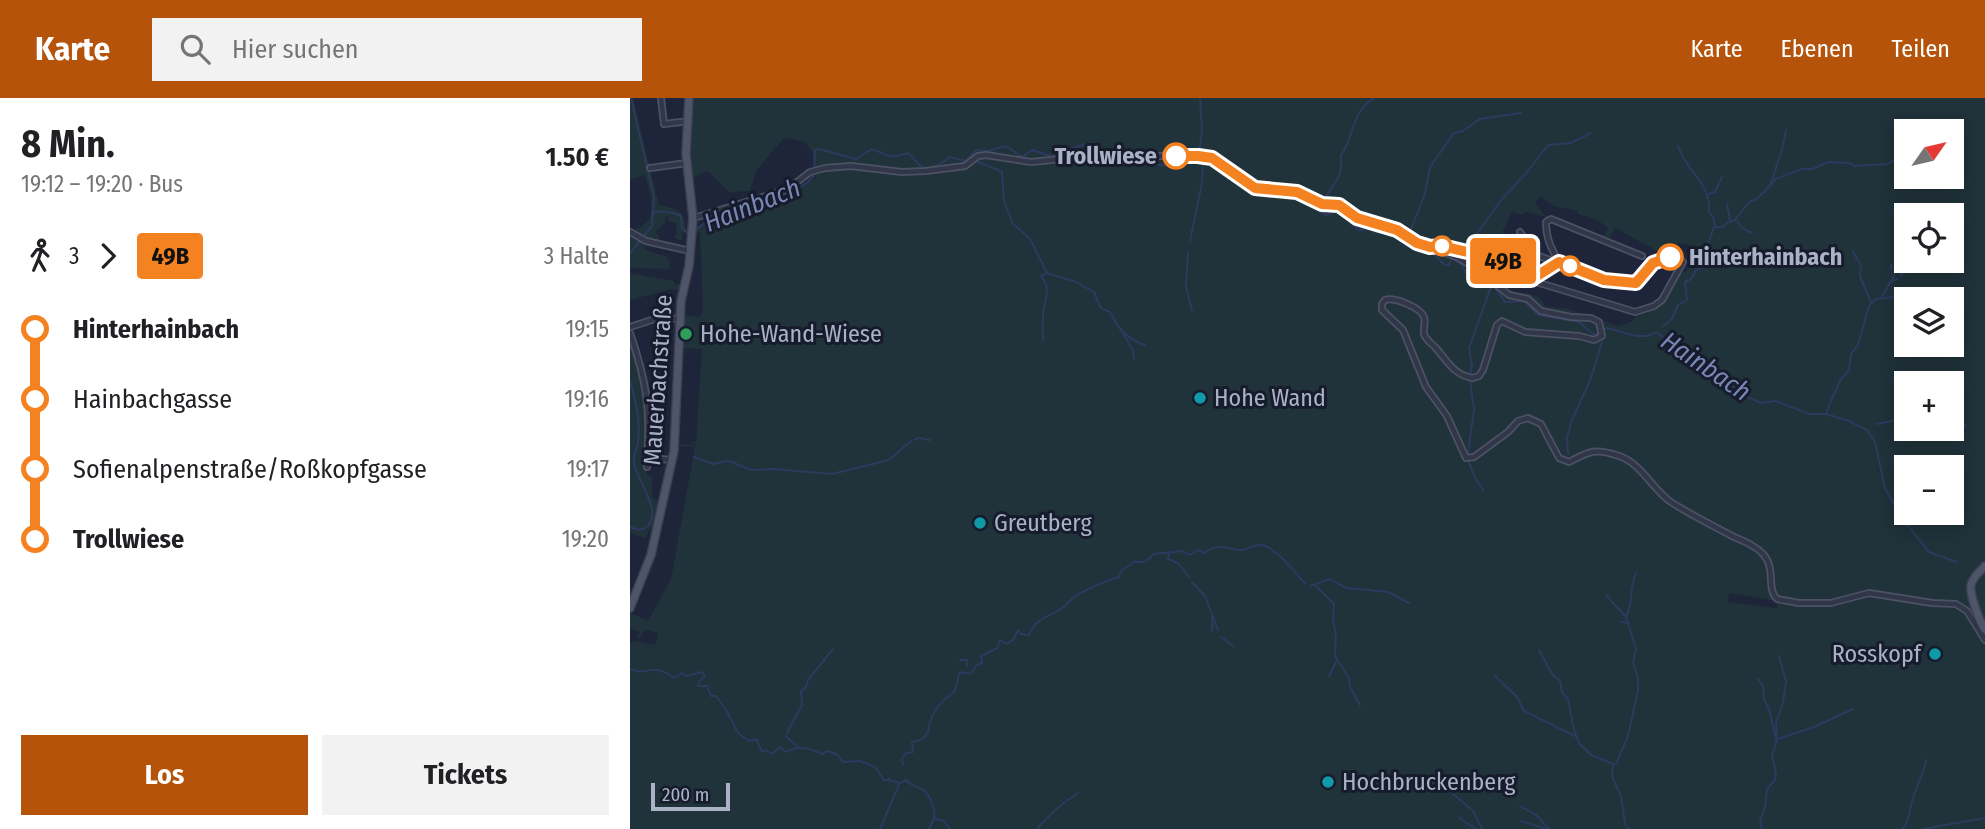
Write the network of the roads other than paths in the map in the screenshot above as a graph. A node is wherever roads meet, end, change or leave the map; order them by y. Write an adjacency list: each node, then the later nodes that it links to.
1 (661, 98): 3 (street)
2 (688, 98): 4 (main road, Mauerbachstraße)
3 (681, 122)
4 (687, 163): 5 (street); 6 (main road, Mauerbachstraße)
5 (650, 168)
6 (693, 218): 9 (street); 10 (main road, Mauerbachstraße)
7 (630, 232): 10 (street)
8 (1520, 232): 12 (street)
9 (1430, 247): 13 (street); 23 (street)
10 (690, 251): 14 (main road, Mauerbachstraße)
11 (1642, 257): 12 (street)
12 (1559, 262): 13 (street); 13 (street)
13 (1532, 279)
14 (680, 319): 15 (street); 18 (main road, Mauerbachstraße)
15 (630, 327)
16 (630, 333): 17 (street)
17 (647, 458): 18 (street); 19 (street)
18 (673, 460): 21 (main road, Mauerbachstraße)
19 (647, 467)
20 (1985, 566): 22 (main road)
21 (630, 608)
22 (1985, 630)
23 (1985, 640)

